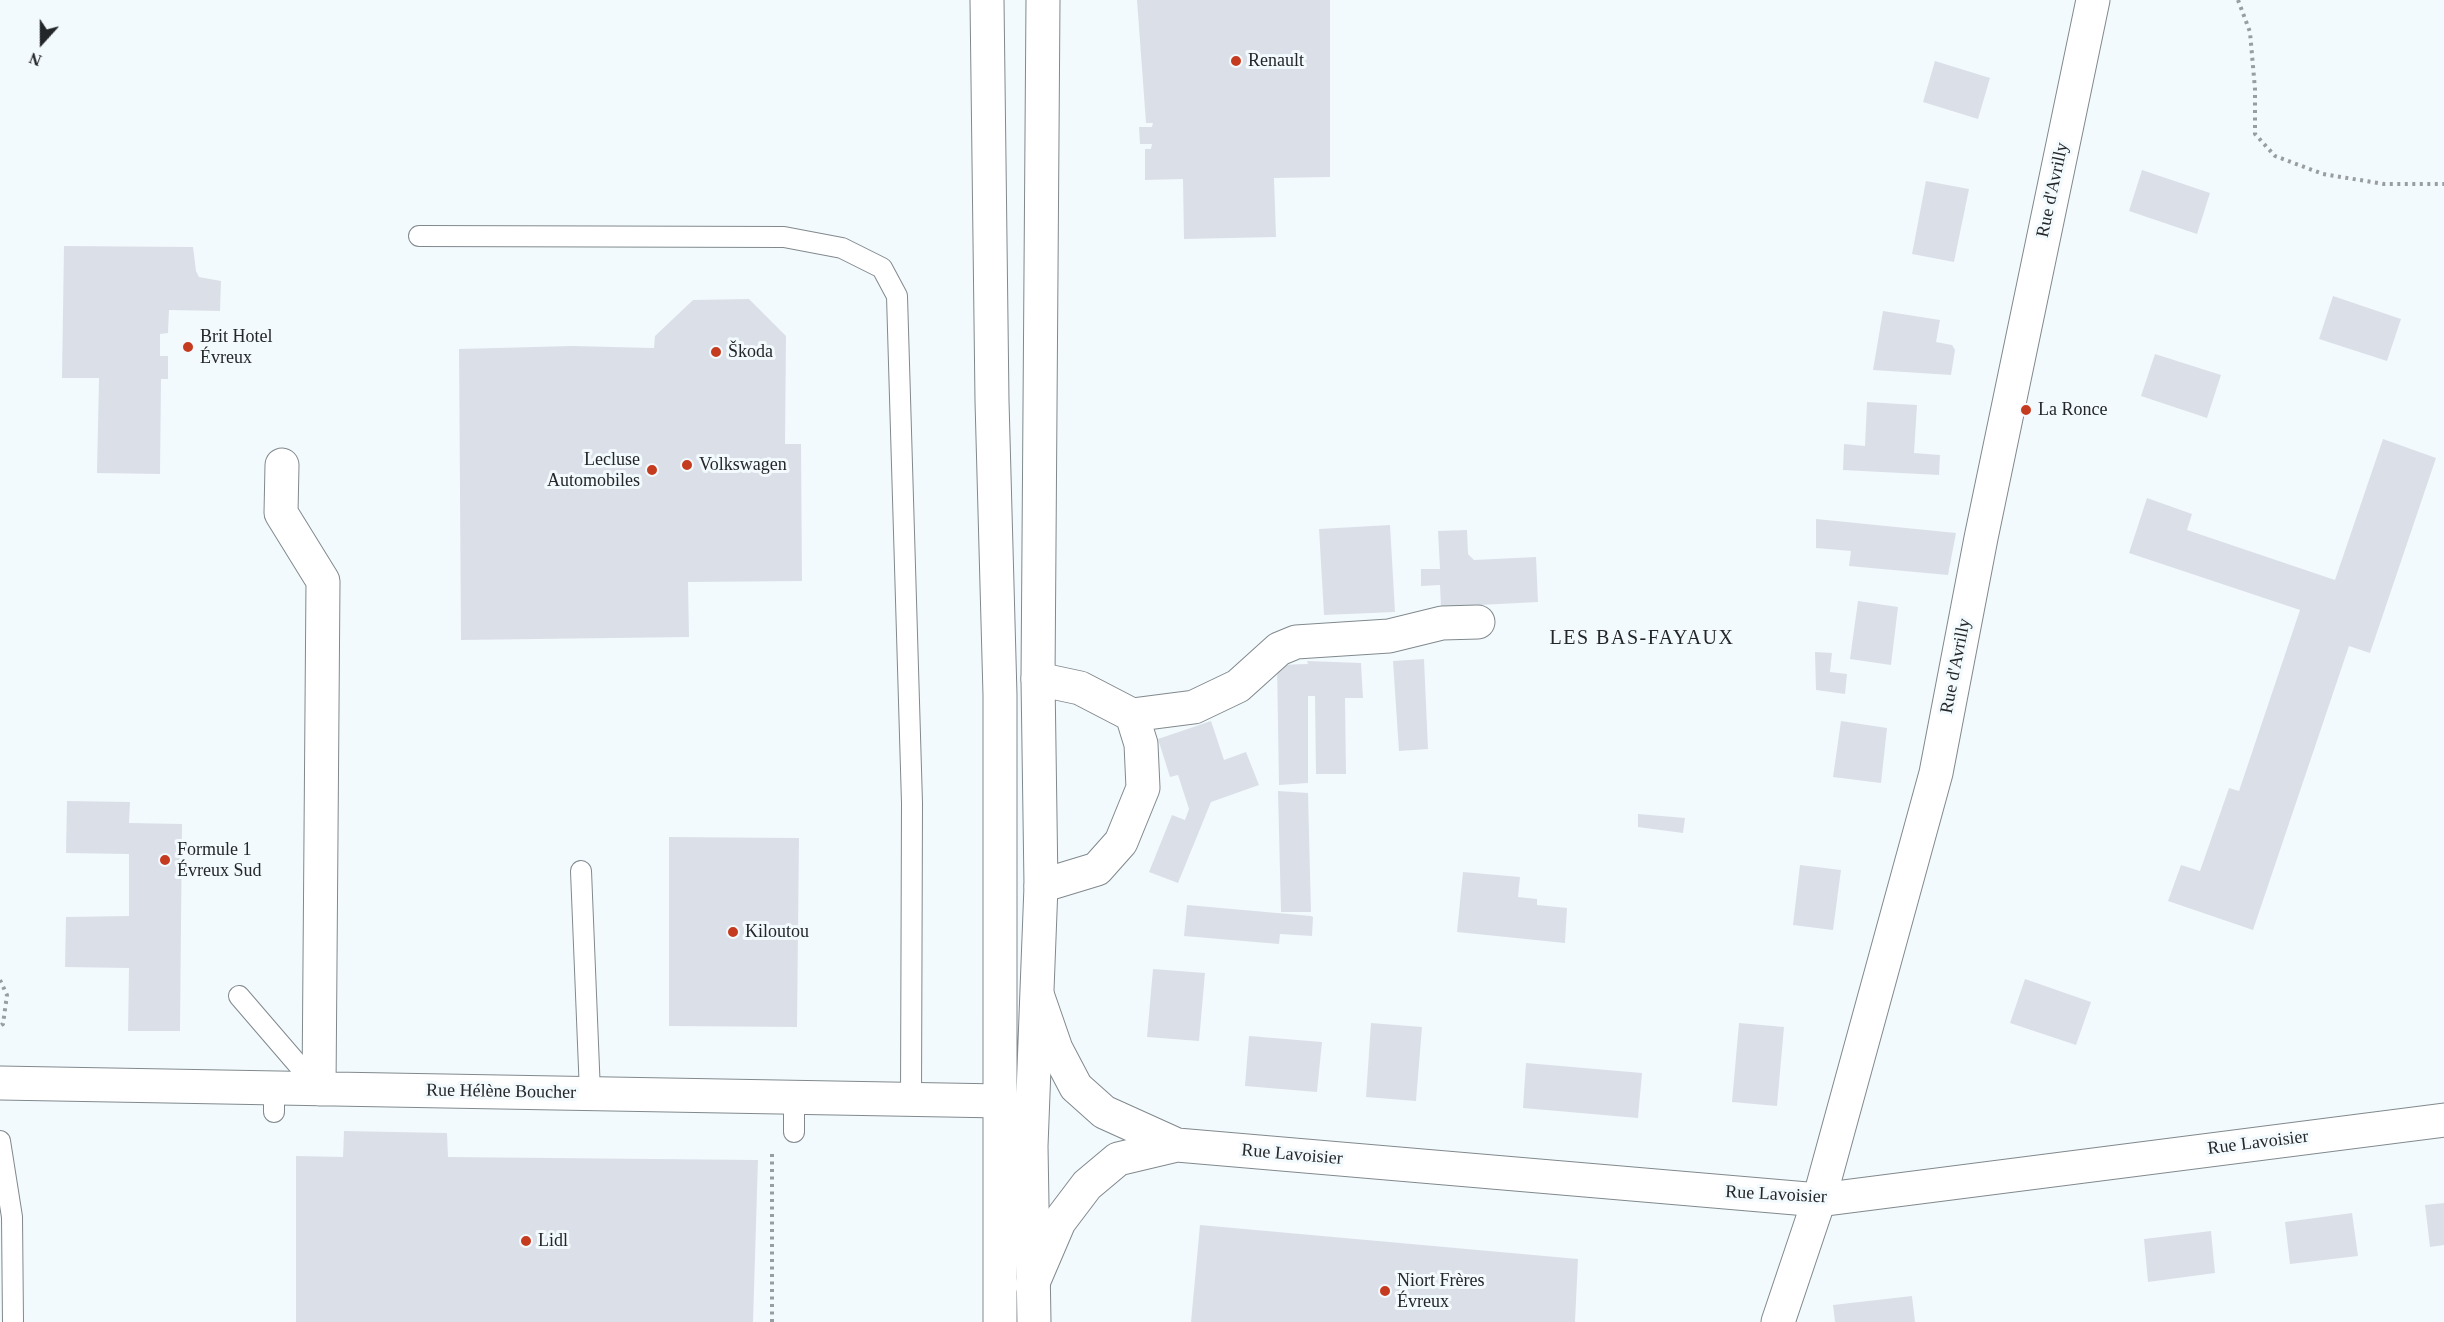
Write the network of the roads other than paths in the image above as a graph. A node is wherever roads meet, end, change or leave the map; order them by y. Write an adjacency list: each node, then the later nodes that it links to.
1 (987, 0): 18 (street)
2 (1043, 0): 7 (street)
3 (2093, 0): 23 (street, Rue d'Avrilly)
4 (419, 236): 17 (lane)
5 (282, 465): 14 (street)
6 (1479, 622): 8 (street)
7 (1038, 680): 8 (street); 10 (street)
8 (1131, 715): 10 (street)
9 (581, 871): 15 (lane)
10 (1041, 886): 12 (street)
11 (239, 996): 14 (lane)
12 (1038, 997): 22 (street, Rue Lavoisier); 24 (street)
13 (0, 1083): 14 (street, Rue Hélène Boucher)
14 (319, 1089): 15 (street, Rue Hélène Boucher)
15 (590, 1093): 16 (street, Rue Hélène Boucher)
16 (794, 1097): 17 (street, Rue Hélène Boucher); 20 (lane)
17 (911, 1100): 18 (street, Rue Hélène Boucher)
18 (1001, 1101): 26 (street)
19 (2444, 1120): 23 (street, Rue Lavoisier)
20 (794, 1132)
21 (0, 1142): 25 (lane)
22 (1177, 1145): 23 (street, Rue Lavoisier); 24 (street, Rue Lavoisier)
23 (1819, 1200): 28 (street, Rue d'Avrilly)
24 (1032, 1285): 27 (street)
25 (14, 1322)
26 (1000, 1322)
27 (1034, 1322)
28 (1778, 1322)

